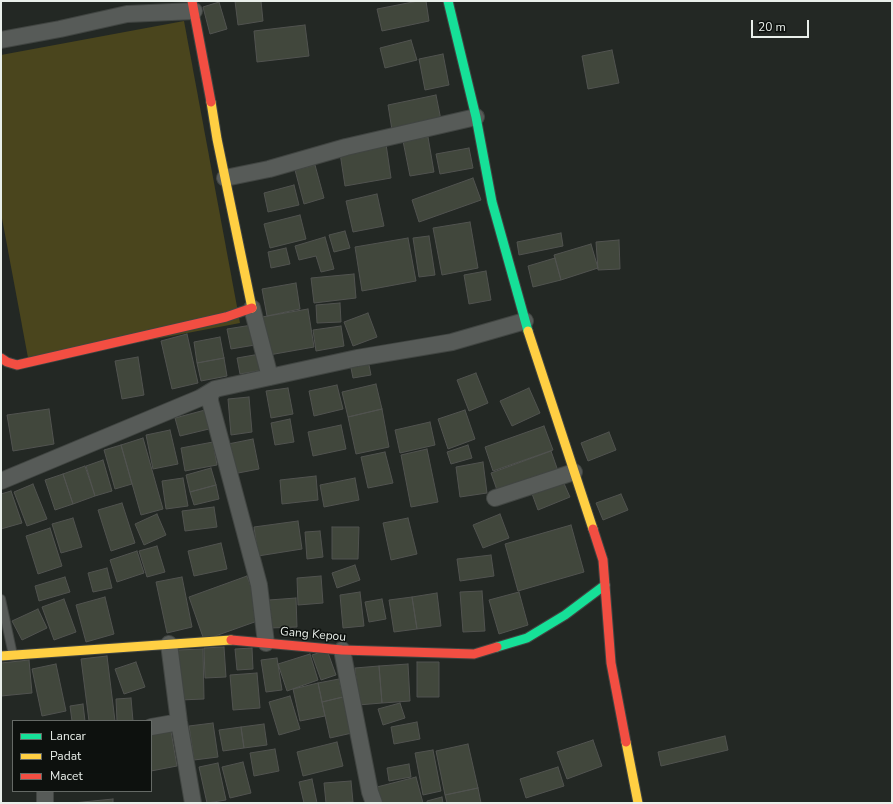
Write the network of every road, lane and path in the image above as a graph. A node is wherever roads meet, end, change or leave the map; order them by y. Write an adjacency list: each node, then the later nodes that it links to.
1 (448, 1): 4 (street)
2 (193, 6): 3 (street); 5 (street)
3 (1, 40)
4 (476, 117): 5 (street); 7 (street)
5 (225, 178): 6 (street)
6 (252, 308): 8 (street); 9 (street)
7 (525, 321): 9 (street); 11 (street)
8 (1, 358)
9 (270, 377): 10 (street)
10 (215, 389): 12 (street); 16 (street)
11 (574, 472): 13 (street); 14 (street)
12 (1, 481)
13 (495, 498)
14 (605, 586): 18 (street, Gang Kepou); 27 (street)
15 (1, 599): 19 (lane)
16 (266, 643): 17 (street, Gang Kepou); 18 (street, Gang Kepou)
17 (169, 644): 19 (street, Gang Kepou); 21 (street)
18 (342, 650): 26 (street)
19 (13, 655): 20 (street, Gang Kepou)
20 (1, 656)
21 (179, 722): 22 (street); 25 (street)
22 (152, 727)
23 (45, 792): 24 (street)
24 (45, 803)
25 (193, 803)
26 (374, 803)
27 (638, 803)

